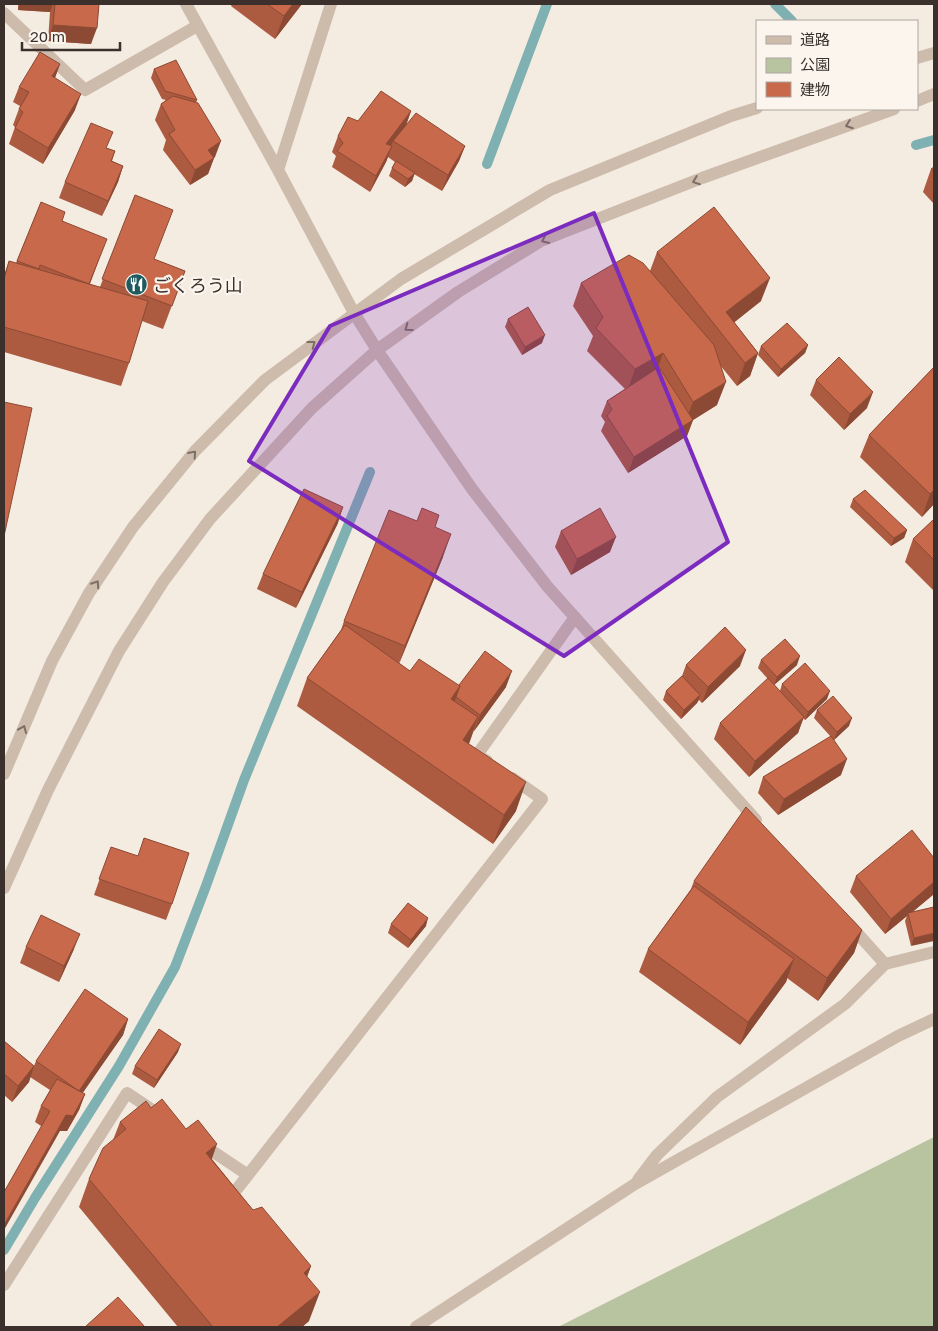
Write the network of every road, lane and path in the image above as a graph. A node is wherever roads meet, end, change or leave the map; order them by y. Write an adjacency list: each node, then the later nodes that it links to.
1 (186, 4): 4 (street)
2 (330, 4): 11 (street)
3 (4, 12): 4 (street)
4 (197, 26): 11 (street)
5 (934, 53): 6 (street)
6 (918, 58)
7 (934, 94): 8 (street)
8 (918, 101)
9 (756, 108): 12 (street)
10 (891, 110): 13 (street, one-way to 13)
11 (278, 170): 12 (street)
12 (354, 314): 13 (street); 15 (street, one-way to 12)
13 (377, 350): 14 (street); 17 (street)
14 (575, 617): 16 (street); 24 (street)
15 (4, 774)
16 (762, 826)
17 (4, 888)
18 (840, 913): 20 (street)
19 (934, 952): 20 (street)
20 (885, 964): 25 (street)
21 (934, 1019): 25 (street)
22 (167, 1120): 27 (street)
23 (191, 1137): 24 (street)
24 (248, 1175): 26 (street)
25 (635, 1184): 28 (street)
26 (226, 1203)
27 (4, 1285)
28 (416, 1327)

